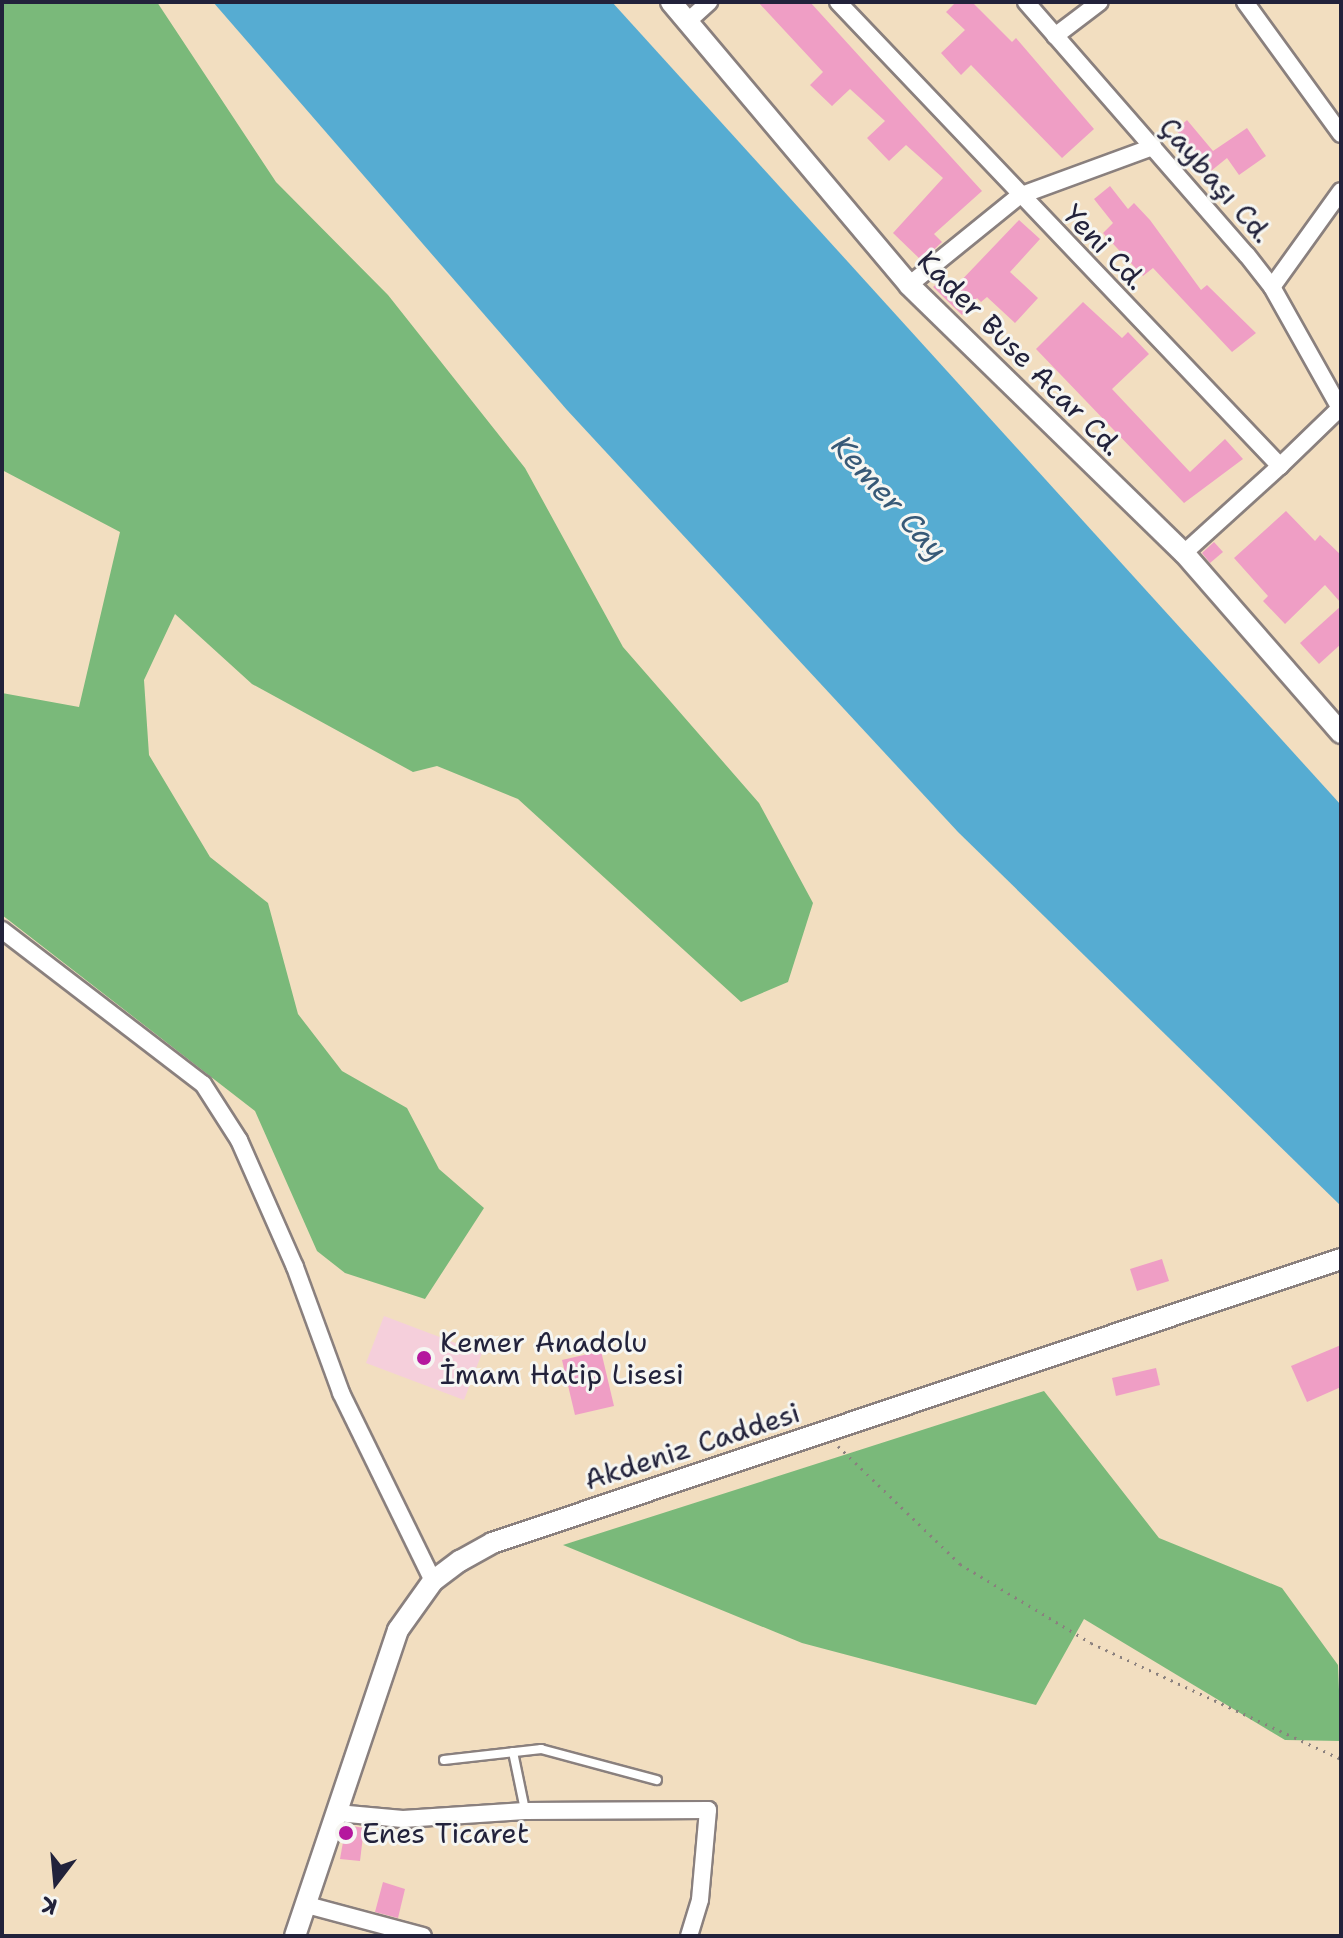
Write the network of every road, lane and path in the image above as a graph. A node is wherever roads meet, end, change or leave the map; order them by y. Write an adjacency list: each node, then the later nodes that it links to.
1 (671, 2): 7 (street, Kader Buse Acar Cd.)
2 (709, 2): 7 (street)
3 (838, 2): 12 (street, Yeni Cd.)
4 (1026, 2): 8 (street, Çaybaşı Cd.)
5 (1100, 2): 8 (street)
6 (1245, 2): 9 (street)
7 (687, 22): 13 (street, Kader Buse Acar Cd.)
8 (1055, 36): 10 (street, Çaybaşı Cd.)
9 (1341, 134)
10 (1153, 147): 12 (street); 14 (street, Çaybaşı Cd.)
11 (1341, 191): 14 (street)
12 (1019, 196): 13 (street); 16 (street, Yeni Cd.)
13 (909, 285): 17 (street, Kader Buse Acar Cd.)
14 (1272, 287): 15 (street, Çaybaşı Cd.)
15 (1340, 409): 16 (street)
16 (1280, 466): 17 (street)
17 (1184, 553): 18 (street, Kader Buse Acar Cd.)
18 (1341, 733)
19 (2, 930): 22 (street)
20 (1341, 1259): 21 (street, Akdeniz Caddesi)
21 (824, 1432): 22 (street, Akdeniz Caddesi); 24 (path)
22 (433, 1581): 28 (street, Akdeniz Caddesi)
23 (513, 1752): 25 (lane); 26 (lane); 27 (lane)
24 (1341, 1759)
25 (444, 1760)
26 (657, 1780)
27 (525, 1811): 28 (street); 32 (street)
28 (337, 1813): 29 (street, Akdeniz Caddesi)
29 (307, 1905): 30 (street, Akdeniz Caddesi); 31 (street)
30 (295, 1936)
31 (423, 1936)
32 (689, 1936)

